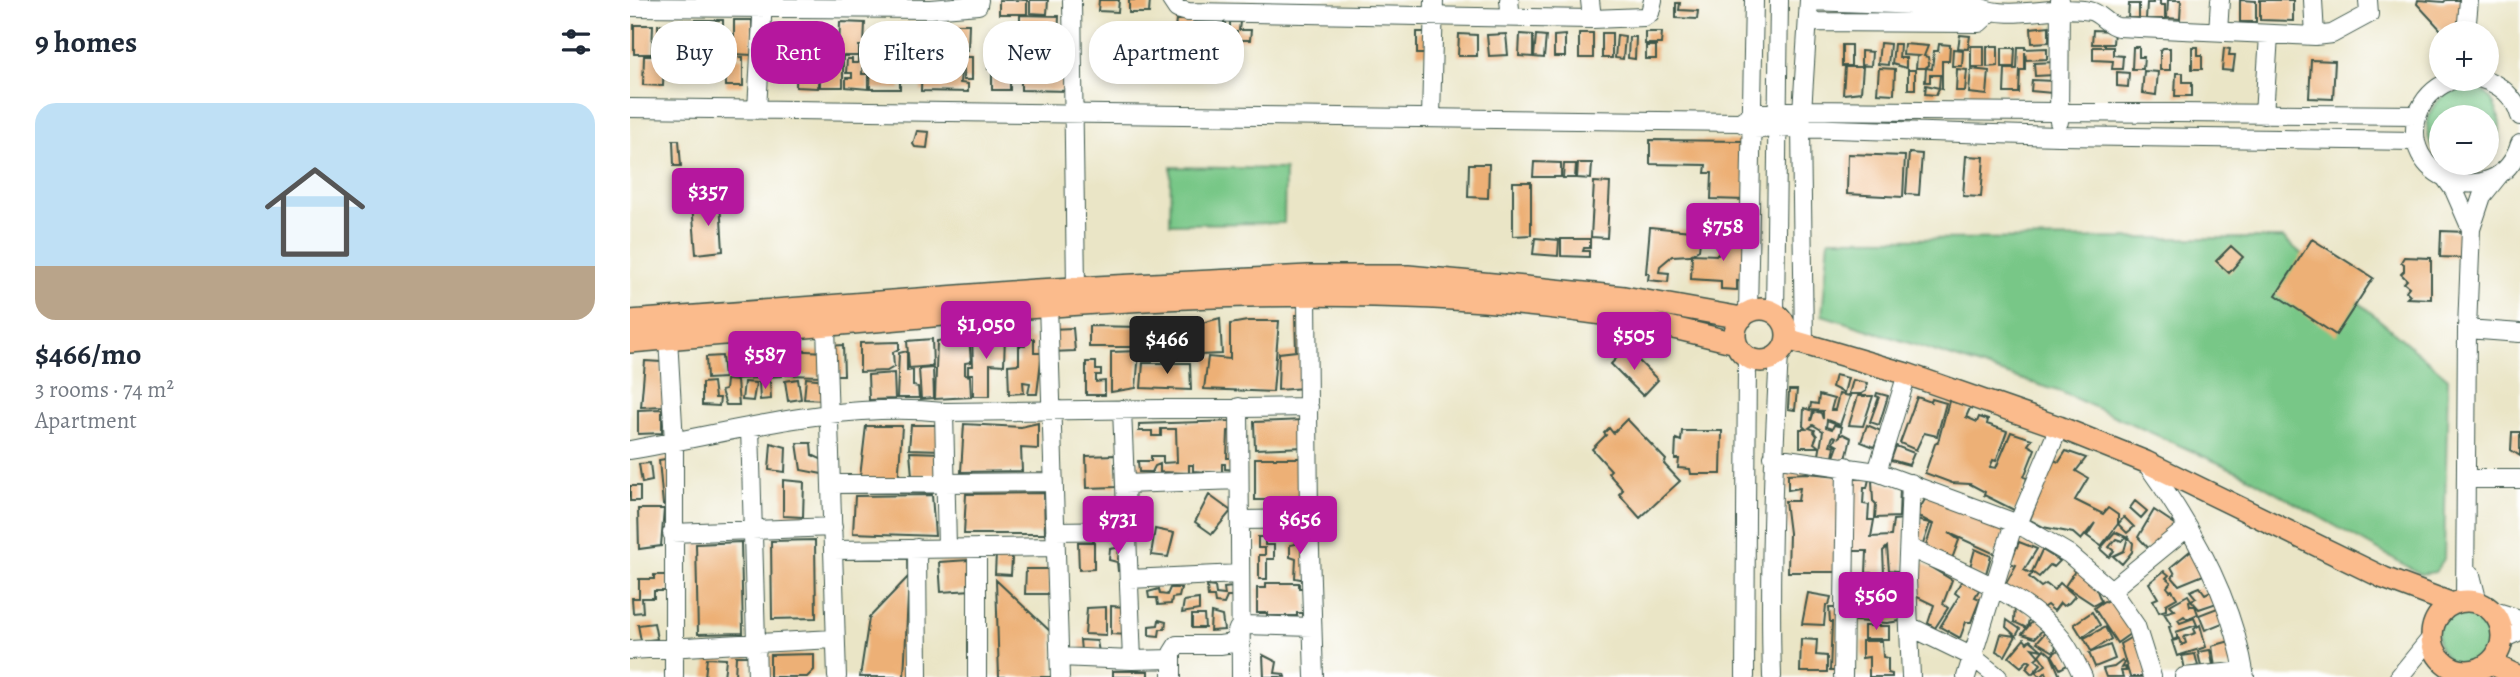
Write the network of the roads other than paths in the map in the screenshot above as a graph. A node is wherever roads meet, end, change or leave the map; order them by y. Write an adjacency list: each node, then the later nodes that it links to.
1 (979, 0): 13 (street)
2 (1072, 0): 33 (street)
3 (1171, 0): 17 (street)
4 (1590, 0): 22 (street)
5 (1653, 0): 22 (street)
6 (1754, 0): 40 (street)
7 (1779, 0): 38 (street)
8 (1809, 0): 21 (street); 23 (street)
9 (2220, 0): 24 (street)
10 (2313, 0): 26 (street)
11 (763, 4): 12 (street); 16 (street); 31 (street)
12 (844, 4): 13 (street)
13 (913, 5)
14 (2060, 5): 21 (street); 24 (street); 32 (street)
15 (2371, 5): 26 (street)
16 (630, 7)
17 (1246, 7): 18 (street)
18 (1368, 8): 19 (street)
19 (1434, 9): 20 (street); 37 (street)
20 (1510, 9): 22 (street)
21 (1983, 11): 23 (street)
22 (1592, 19)
23 (1809, 22): 39 (street)
24 (2218, 32): 25 (street)
25 (2269, 35): 26 (street); 34 (street)
26 (2315, 36)
27 (2499, 88): 29 (street)
28 (2435, 91): 35 (street)
29 (2516, 101): 36 (street)
30 (630, 108): 31 (street)
31 (757, 110): 33 (street)
32 (2059, 113): 34 (street); 39 (street); 41 (street)
33 (1073, 114): 37 (street); 47 (street)
34 (2264, 115): 35 (street)
35 (2418, 116): 42 (street)
36 (2520, 116)
37 (1431, 117): 40 (street)
38 (1778, 119): 39 (street); 40 (street); 50 (street)
39 (1802, 119): 41 (street); 58 (street)
40 (1749, 121): 51 (street)
41 (2059, 136): 42 (street)
42 (2416, 141): 45 (street)
43 (2519, 149): 44 (street)
44 (2499, 175): 45 (street); 46 (street)
45 (2445, 179): 46 (street)
46 (2471, 229): 54 (street)
47 (1076, 287): 51 (main road); 52 (main road)
48 (1307, 295): 49 (main road); 59 (main road); 62 (street)
49 (1048, 305): 53 (main road); 64 (street)
50 (1774, 313): 51 (main road); 58 (main road)
51 (1745, 316): 59 (main road)
52 (630, 321)
53 (826, 326): 56 (main road); 66 (street)
54 (2467, 329): 55 (street); 75 (street)
55 (2520, 333)
56 (668, 338): 57 (main road); 69 (street)
57 (630, 342)
58 (1790, 345): 59 (main road); 60 (main road); 71 (street)
59 (1742, 350): 129 (street)
60 (1907, 374): 67 (main road); 74 (street)
61 (1239, 407): 62 (street); 63 (street); 76 (street)
62 (1309, 407): 83 (street)
63 (1122, 409): 64 (street); 82 (street)
64 (1051, 411): 65 (street); 78 (street)
65 (944, 412): 66 (street); 79 (street)
66 (828, 413): 68 (street); 81 (street)
67 (2059, 426): 72 (main road); 85 (street)
68 (750, 427): 69 (street); 88 (street)
69 (674, 442): 70 (street); 90 (street)
70 (630, 450)
71 (1773, 457): 73 (street); 130 (street)
72 (2146, 463): 87 (street); 98 (main road)
73 (1846, 466): 74 (street); 131 (street)
74 (1877, 472): 80 (street)
75 (2467, 479): 77 (street); 102 (street)
76 (1239, 480): 82 (street); 84 (street)
77 (2520, 480)
78 (1053, 482): 79 (street); 91 (street)
79 (945, 483): 81 (street); 93 (street)
80 (1911, 483): 85 (street); 95 (street)
81 (833, 484): 86 (street)
82 (1125, 484): 89 (street)
83 (1309, 519): 84 (street); 106 (street)
84 (1240, 520): 97 (street)
85 (2018, 524): 100 (street); 101 (street)
86 (833, 527): 88 (street); 96 (street)
87 (2188, 527): 101 (street); 118 (street)
88 (752, 530): 90 (street); 109 (street)
89 (1128, 530): 91 (street); 99 (street)
90 (673, 533): 111 (street)
91 (1055, 539): 94 (street); 113 (street)
92 (917, 548): 93 (street); 96 (street); 123 (street)
93 (947, 548): 94 (street)
94 (977, 548): 124 (street)
95 (1910, 548): 100 (street); 105 (street)
96 (833, 550): 108 (street)
97 (1240, 575): 99 (street); 104 (street)
98 (2384, 578): 102 (main road); 107 (main road)
99 (1129, 579): 116 (street)
100 (1993, 588): 114 (street); 135 (street)
101 (2111, 590): 136 (street)
102 (2472, 605): 103 (street); 107 (main road); 110 (main road)
103 (2520, 619)
104 (1241, 626): 106 (street); 115 (street); 127 (street)
105 (1909, 626): 114 (street); 132 (street)
106 (1312, 627): 128 (street)
107 (2434, 637): 119 (main road); 138 (street)
108 (834, 639): 109 (street); 122 (street)
109 (755, 643): 111 (street); 121 (street)
110 (2503, 645): 117 (main road); 119 (main road); 139 (main road)
111 (673, 649): 112 (street); 120 (street)
112 (630, 650)
113 (1059, 657): 116 (street); 125 (street)
114 (1973, 657): 133 (street); 134 (street)
115 (1172, 659): 116 (street); 126 (street)
116 (1132, 660)
117 (2520, 671)
118 (2244, 674): 137 (street)
119 (2467, 674)
120 (674, 677)
121 (757, 677)
122 (837, 677)
123 (918, 677)
124 (977, 677)
125 (1060, 677)
126 (1172, 677)
127 (1241, 677)
128 (1314, 677)
129 (1745, 677)
130 (1772, 677)
131 (1843, 677)
132 (1911, 677)
133 (1966, 677)
134 (1998, 677)
135 (2082, 677)
136 (2151, 677)
137 (2184, 677)
138 (2400, 677)
139 (2520, 677)

